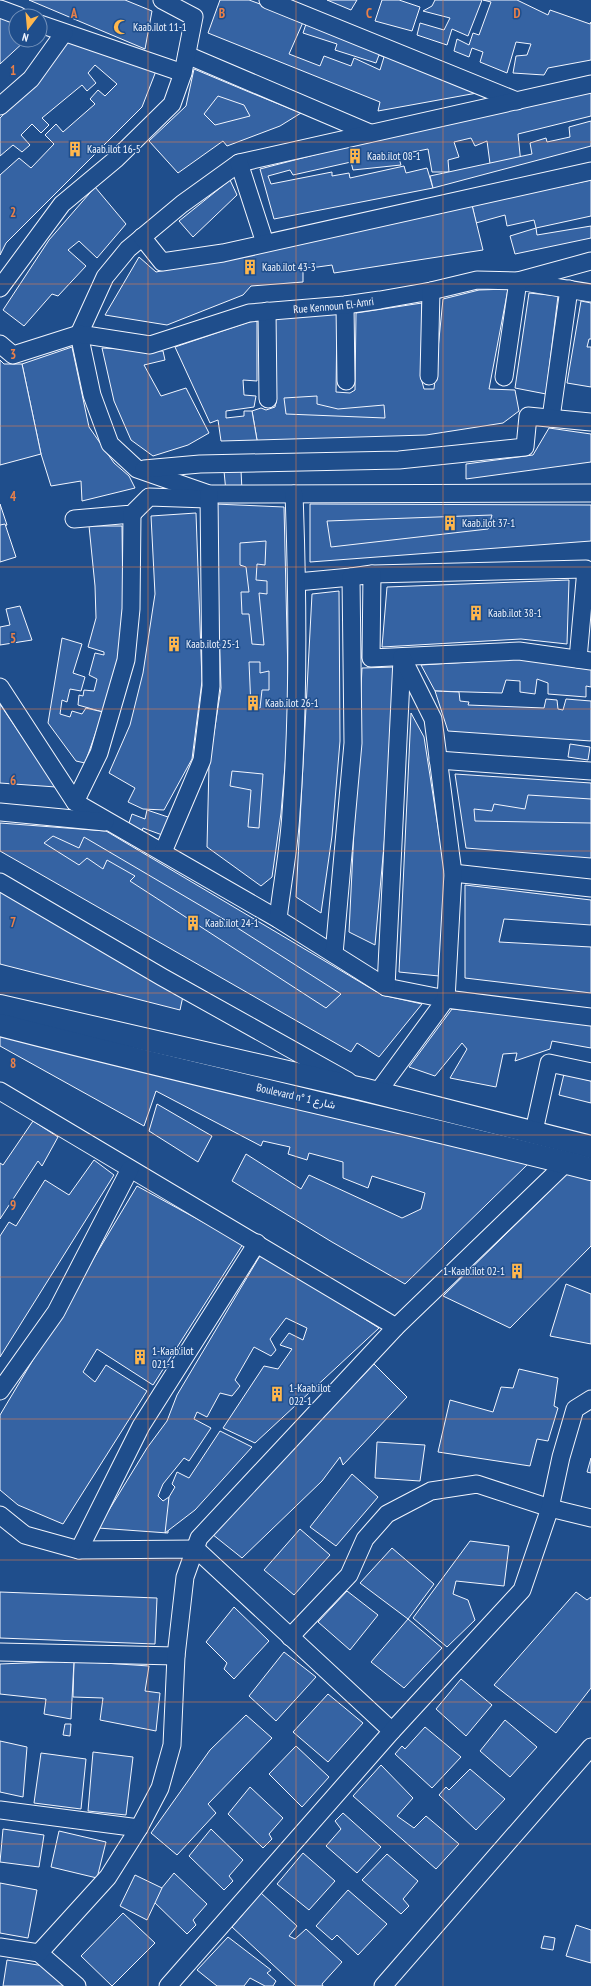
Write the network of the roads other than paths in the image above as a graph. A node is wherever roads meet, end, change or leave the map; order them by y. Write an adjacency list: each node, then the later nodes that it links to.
1 (162, 0): 5 (street)
2 (268, 0): 8 (street)
3 (48, 27): 4 (street)
4 (64, 33): 6 (street); 9 (street)
5 (187, 55): 6 (street); 10 (street)
6 (183, 73): 17 (street)
7 (591, 84): 8 (street)
8 (517, 101): 10 (street)
9 (0, 106)
10 (370, 133): 11 (street)
11 (239, 163): 13 (street); 14 (street)
12 (591, 171): 14 (street)
13 (142, 237): 14 (street); 23 (street)
14 (265, 243)
15 (591, 261): 16 (street)
16 (518, 281): 18 (street, Rue Kennoun El-Amri); 19 (street, Rue Kennoun El-Amri); 26 (street)
17 (0, 288)
18 (569, 289): 20 (street, Rue Kennoun El-Amri); 29 (street)
19 (431, 292): 21 (street, Rue Kennoun El-Amri); 25 (street)
20 (591, 293)
21 (346, 305): 22 (street, Rue Kennoun El-Amri); 27 (street)
22 (267, 311): 23 (street, Rue Kennoun El-Amri); 28 (street)
23 (80, 334): 24 (street); 31 (street)
24 (0, 344)
25 (429, 376)
26 (504, 377)
27 (346, 381)
28 (268, 399)
29 (551, 418): 30 (street); 31 (street)
30 (591, 422)
31 (137, 469): 34 (street)
32 (591, 493): 33 (street)
33 (294, 494): 34 (street); 39 (street)
34 (208, 496): 35 (street); 48 (street)
35 (132, 514): 36 (street); 45 (street)
36 (74, 519)
37 (372, 574): 38 (street); 40 (street); 41 (street)
38 (351, 577): 39 (street); 53 (street)
39 (298, 582): 52 (street)
40 (402, 657): 41 (street); 43 (street); 54 (street)
41 (584, 660)
42 (0, 686): 45 (street)
43 (438, 760): 44 (street); 49 (street)
44 (591, 771)
45 (75, 802): 47 (street)
46 (0, 812): 47 (street)
47 (111, 822): 48 (street)
48 (163, 852): 52 (street)
49 (453, 873): 51 (street); 55 (street)
50 (0, 882): 60 (street)
51 (591, 888)
52 (278, 919): 53 (street)
53 (334, 954): 54 (street)
54 (386, 987): 55 (street)
55 (446, 999): 57 (street); 60 (street)
56 (0, 1006): 60 (main road, Boulevard n° شارع 1)
57 (591, 1017)
58 (0, 1025): 64 (main road, Boulevard n° شارع 1)
59 (591, 1072): 62 (street)
60 (370, 1091): 62 (main road, Boulevard n° شارع 1)
61 (3, 1097): 65 (street)
62 (534, 1131): 63 (main road, Boulevard n° شارع 1)
63 (591, 1147)
64 (566, 1163): 66 (main road, Boulevard n° شارع 1); 68 (street)
65 (130, 1169): 67 (street); 69 (street)
66 (591, 1169)
67 (257, 1244): 68 (street); 75 (street)
68 (396, 1327): 74 (street)
69 (0, 1391)
70 (591, 1399): 71 (street)
71 (550, 1508): 73 (street); 76 (street); 79 (street)
72 (0, 1515): 75 (street)
73 (591, 1518)
74 (196, 1549): 75 (street); 76 (street); 78 (street)
75 (79, 1550)
76 (290, 1637): 79 (street)
77 (0, 1652): 78 (street)
78 (176, 1656): 82 (street)
79 (392, 1732): 86 (street)
80 (591, 1747): 87 (street)
81 (0, 1810): 82 (street)
82 (139, 1828): 84 (street)
83 (0, 1947): 84 (street)
84 (39, 1953): 85 (street)
85 (77, 1986)
86 (168, 1986)
87 (383, 1986)

